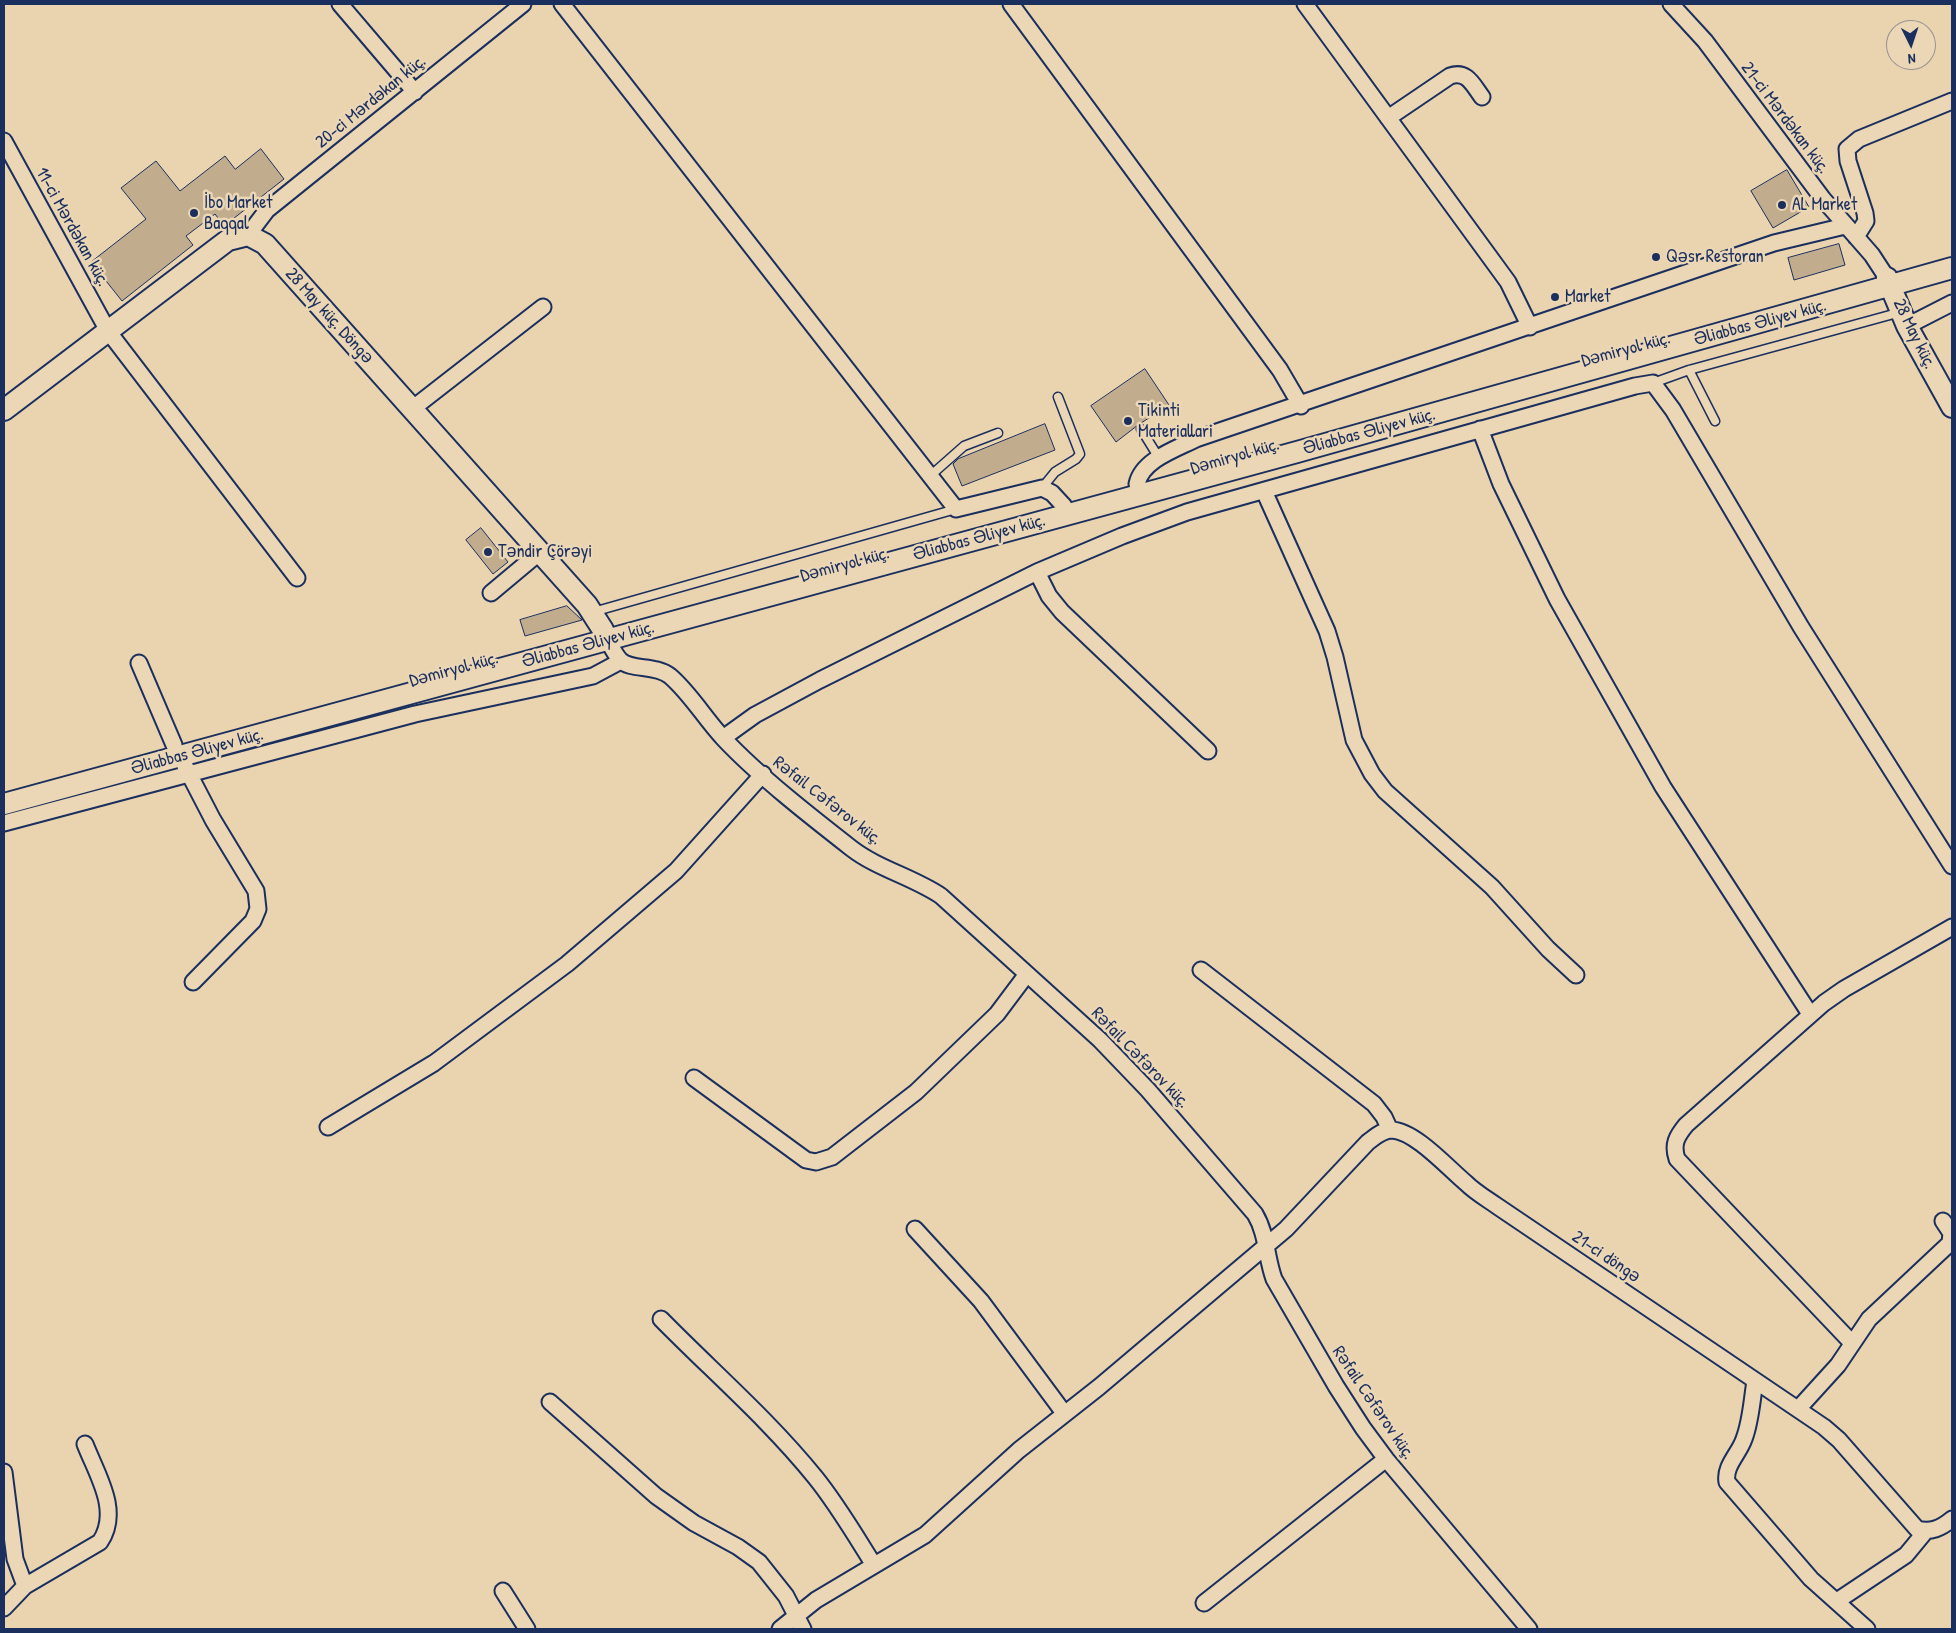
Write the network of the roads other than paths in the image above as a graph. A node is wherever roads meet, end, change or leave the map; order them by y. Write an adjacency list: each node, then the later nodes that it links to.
1 (340, 4): 7 (street)
2 (523, 4): 7 (street, 20-ci Mərdəkan küç.)
3 (562, 4): 35 (street)
4 (1012, 4): 26 (street)
5 (1305, 4): 10 (street)
6 (1671, 4): 12 (street, 21-ci Mərdəkan küç.)
7 (415, 92): 13 (street, 20-ci Mərdəkan küç.)
8 (1482, 97): 10 (street)
9 (1952, 101): 14 (street)
10 (1388, 118): 21 (street)
11 (5, 145): 22 (street, 11-ci Mərdəkan küç.)
12 (1845, 226): 14 (street, 21-ci Mərdəkan küç.); 21 (street)
13 (248, 235): 22 (main road); 28 (main road, 28 May küç. Döngə)
14 (1856, 237): 17 (street, 21-ci Mərdəkan küç.)
15 (1952, 258): 17 (main road)
16 (1952, 268): 17 (main road, Əliabbas Əliyev küç.)
17 (1889, 282): 20 (main road, 28 May küç.); 36 (main road, Dəmiryol küç.); 46 (main road, Əliabbas Əliyev küç.)
18 (1952, 304): 20 (street)
19 (543, 307): 28 (street)
20 (1904, 319): 23 (lane); 27 (main road, 28 May küç.)
21 (1530, 327): 26 (street)
22 (108, 331): 29 (main road); 43 (street, 11-ci Mərdəkan küç.)
23 (1689, 370): 24 (lane); 30 (lane)
24 (1653, 383): 31 (street); 57 (street)
25 (1058, 397): 37 (lane)
26 (1301, 406): 34 (street)
27 (1952, 408)
28 (412, 409): 41 (main road, 28 May küç. Döngə)
29 (4, 410)
30 (1715, 420)
31 (1480, 428): 38 (street); 63 (street)
32 (1141, 429): 34 (lane)
33 (998, 433): 35 (lane)
34 (1159, 458): 36 (street)
35 (930, 476): 40 (street)
36 (1137, 484): 39 (main road, Dəmiryol küç.)
37 (1042, 488): 39 (street); 40 (street)
38 (1264, 490): 42 (street); 61 (street)
39 (1064, 506): 46 (main road, Dəmiryol küç.)
40 (956, 509): 45 (lane)
41 (540, 552): 44 (street); 45 (main road, 28 May küç. Döngə)
42 (1037, 572): 49 (street); 51 (street)
43 (297, 578)
44 (491, 593)
45 (593, 612): 46 (main road, 28 May küç. Döngə)
46 (605, 635): 47 (street); 50 (main road, Dəmiryol küç.)
47 (621, 661): 49 (street, Rəfail Cəfərov küç.); 53 (street)
48 (139, 663): 50 (street)
49 (723, 738): 52 (street, Rəfail Cəfərov küç.)
50 (177, 751): 53 (street); 54 (main road, Dəmiryol küç.); 55 (main road, Əliabbas Əliyev küç.)
51 (1208, 751)
52 (763, 774): 60 (street, Rəfail Cəfərov küç.); 65 (street)
53 (190, 775): 56 (street); 62 (street)
54 (4, 792)
55 (4, 804)
56 (4, 823)
57 (1952, 866)
58 (1952, 926): 63 (street)
59 (1201, 970): 66 (street)
60 (1027, 974): 64 (street); 69 (street, Rəfail Cəfərov küç.)
61 (1576, 975)
62 (192, 982)
63 (1810, 1014): 71 (street)
64 (694, 1078)
65 (328, 1128)
66 (1390, 1130): 69 (street); 72 (street, 21-ci döngə)
67 (1943, 1221): 71 (street)
68 (915, 1229): 75 (street)
69 (1266, 1246): 75 (street); 77 (street, Rəfail Cəfərov küç.)
70 (661, 1319): 81 (street)
71 (1852, 1343): 74 (street)
72 (1755, 1381): 74 (street, 21-ci döngə); 84 (street)
73 (550, 1402): 87 (street)
74 (1798, 1409): 80 (street, 21-ci döngə)
75 (1064, 1413): 81 (street)
76 (85, 1444): 82 (street)
77 (1386, 1459): 85 (street); 90 (street, Rəfail Cəfərov küç.)
78 (4, 1472): 82 (street)
79 (1952, 1519): 80 (street)
80 (1925, 1532): 84 (street)
81 (874, 1565): 87 (street)
82 (26, 1586): 86 (street)
83 (503, 1591): 88 (street)
84 (1837, 1602): 91 (street)
85 (1204, 1603)
86 (4, 1608)
87 (799, 1623): 89 (street)
88 (527, 1629)
89 (780, 1629)
90 (1529, 1629)
91 (1867, 1629)

